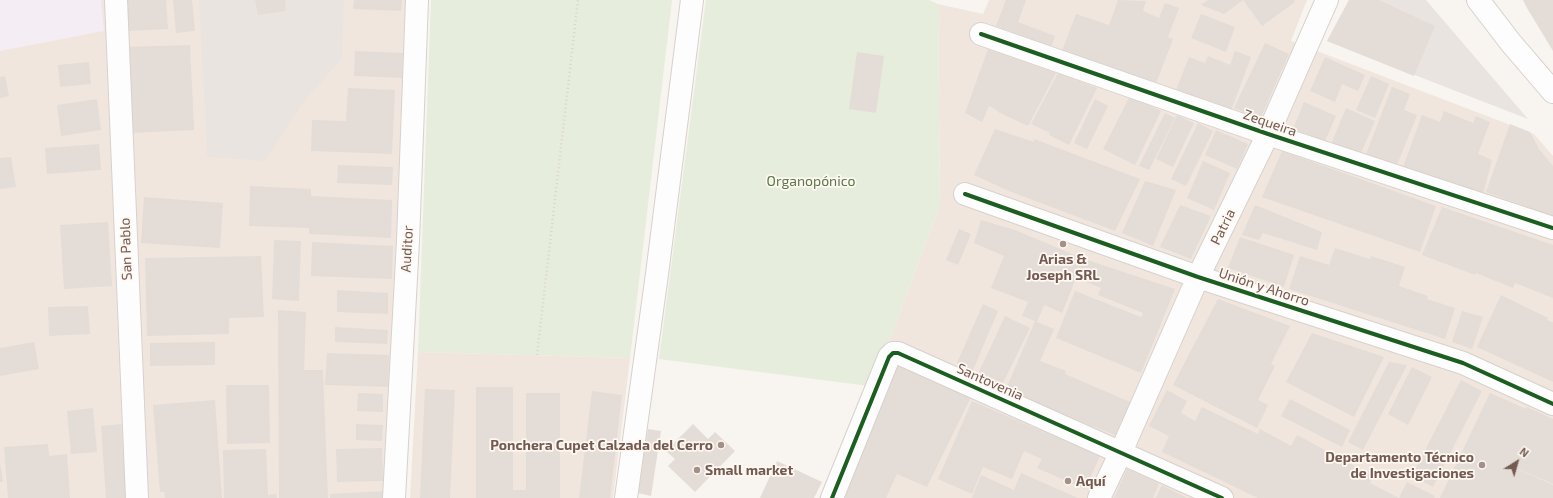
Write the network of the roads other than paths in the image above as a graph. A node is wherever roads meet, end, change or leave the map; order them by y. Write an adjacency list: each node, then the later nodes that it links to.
1 (116, 0): 14 (street, San Pablo)
2 (417, 0): 15 (street, Auditor)
3 (692, 0): 16 (street)
4 (1325, 1): 8 (street, Patria)
5 (1481, 2): 7 (street)
6 (981, 34): 8 (street, Zequeira)
7 (1553, 92)
8 (1268, 134): 10 (street, Zequeira); 11 (street, Patria)
9 (966, 194): 11 (street, Unión y Ahorro)
10 (1553, 228)
11 (1198, 277): 12 (street, Unión y Ahorro); 13 (street, Patria)
12 (1553, 404)
13 (1121, 452): 17 (street, Santovenia); 18 (street, Patria); 19 (street, Santovenia)
14 (137, 498)
15 (394, 498)
16 (626, 498)
17 (832, 498)
18 (1099, 498)
19 (1222, 498)

